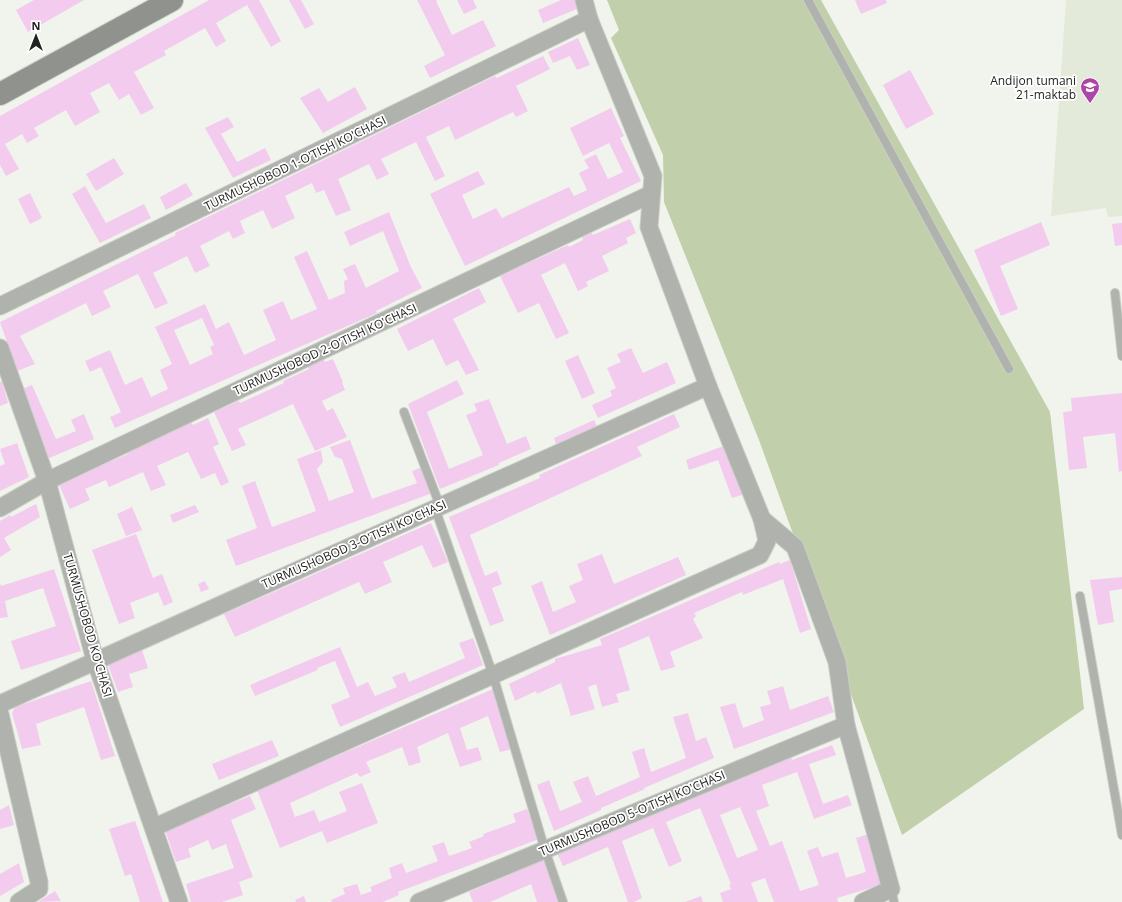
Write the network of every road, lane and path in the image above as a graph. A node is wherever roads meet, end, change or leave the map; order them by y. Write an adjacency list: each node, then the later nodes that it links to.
1 (172, 0): 5 (street)
2 (584, 0): 4 (street)
3 (808, 0): 11 (lane)
4 (589, 19): 6 (street); 8 (street, TURMUSHOBOD 1-O'TISH KO'CHASI)
5 (0, 94)
6 (651, 194): 12 (street); 14 (street, TURMUSHOBOD 2-O'TISH KO'CHASI)
7 (1115, 293): 10 (lane)
8 (0, 306)
9 (0, 348): 14 (street, TURMUSHOBOD KO'CHASI)
10 (1122, 356)
11 (1009, 369)
12 (708, 386): 15 (street, TURMUSHOBOD 3-O'TISH KO'CHASI); 17 (street)
13 (404, 412): 15 (lane)
14 (47, 481): 16 (street, TURMUSHOBOD 2-O'TISH KO'CHASI); 19 (street, TURMUSHOBOD KO'CHASI)
15 (437, 507): 19 (street, TURMUSHOBOD 3-O'TISH KO'CHASI); 20 (lane)
16 (0, 508)
17 (762, 519): 20 (street); 23 (street)
18 (1080, 596): 24 (lane)
19 (95, 660): 21 (street, TURMUSHOBOD 3-O'TISH KO'CHASI); 25 (street, TURMUSHOBOD KO'CHASI)
20 (493, 675): 25 (street); 27 (lane)
21 (0, 704)
22 (0, 714): 29 (street)
23 (846, 725): 27 (street, TURMUSHOBOD 5-O'TISH KO'CHASI); 28 (street)
24 (1119, 796): 26 (lane)
25 (154, 827): 30 (street, TURMUSHOBOD KO'CHASI)
26 (1122, 835)
27 (545, 850): 31 (street, TURMUSHOBOD 5-O'TISH KO'CHASI); 32 (lane)
28 (892, 896): 33 (street)
29 (19, 902)
30 (179, 902)
31 (419, 902)
32 (563, 902)
33 (863, 902)

